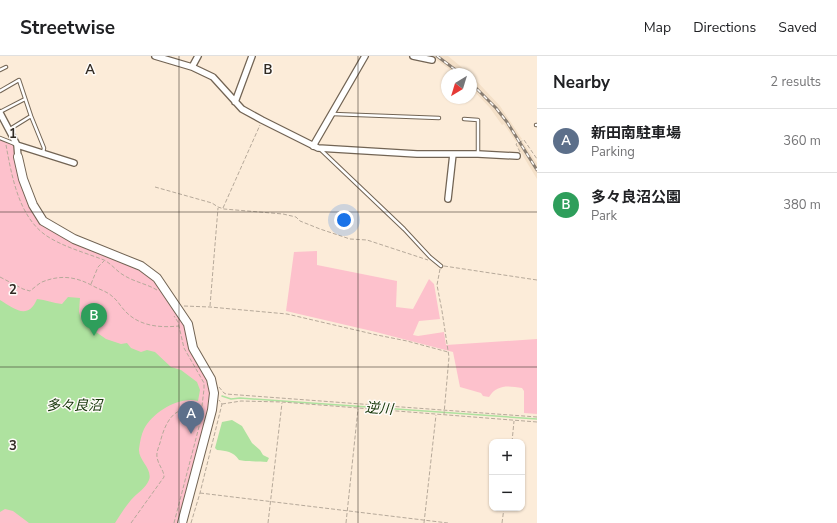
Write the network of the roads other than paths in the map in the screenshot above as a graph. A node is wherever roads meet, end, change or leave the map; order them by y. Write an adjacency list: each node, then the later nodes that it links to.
1 (155, 56): 8 (street)
2 (198, 56): 8 (street)
3 (252, 56): 12 (street)
4 (365, 56): 14 (street)
5 (413, 56): 6 (street)
6 (432, 60)
7 (6, 66): 9 (lane)
8 (192, 67): 12 (street)
9 (0, 70)
10 (0, 91): 11 (lane)
11 (25, 99): 13 (lane); 15 (lane)
12 (235, 102): 21 (street)
13 (0, 113): 18 (street)
14 (332, 113): 16 (lane); 21 (street)
15 (31, 116): 18 (lane); 22 (lane)
16 (439, 118)
17 (464, 119): 24 (lane)
18 (9, 129): 20 (street)
19 (0, 138): 20 (lane)
20 (17, 145): 22 (street); 26 (street)
21 (315, 147): 23 (street); 29 (lane)
22 (43, 154): 27 (street)
23 (453, 154): 24 (street); 28 (street)
24 (478, 154): 25 (street)
25 (517, 156)
26 (18, 157): 30 (street)
27 (74, 163)
28 (448, 199)
29 (441, 266)
30 (182, 523)

